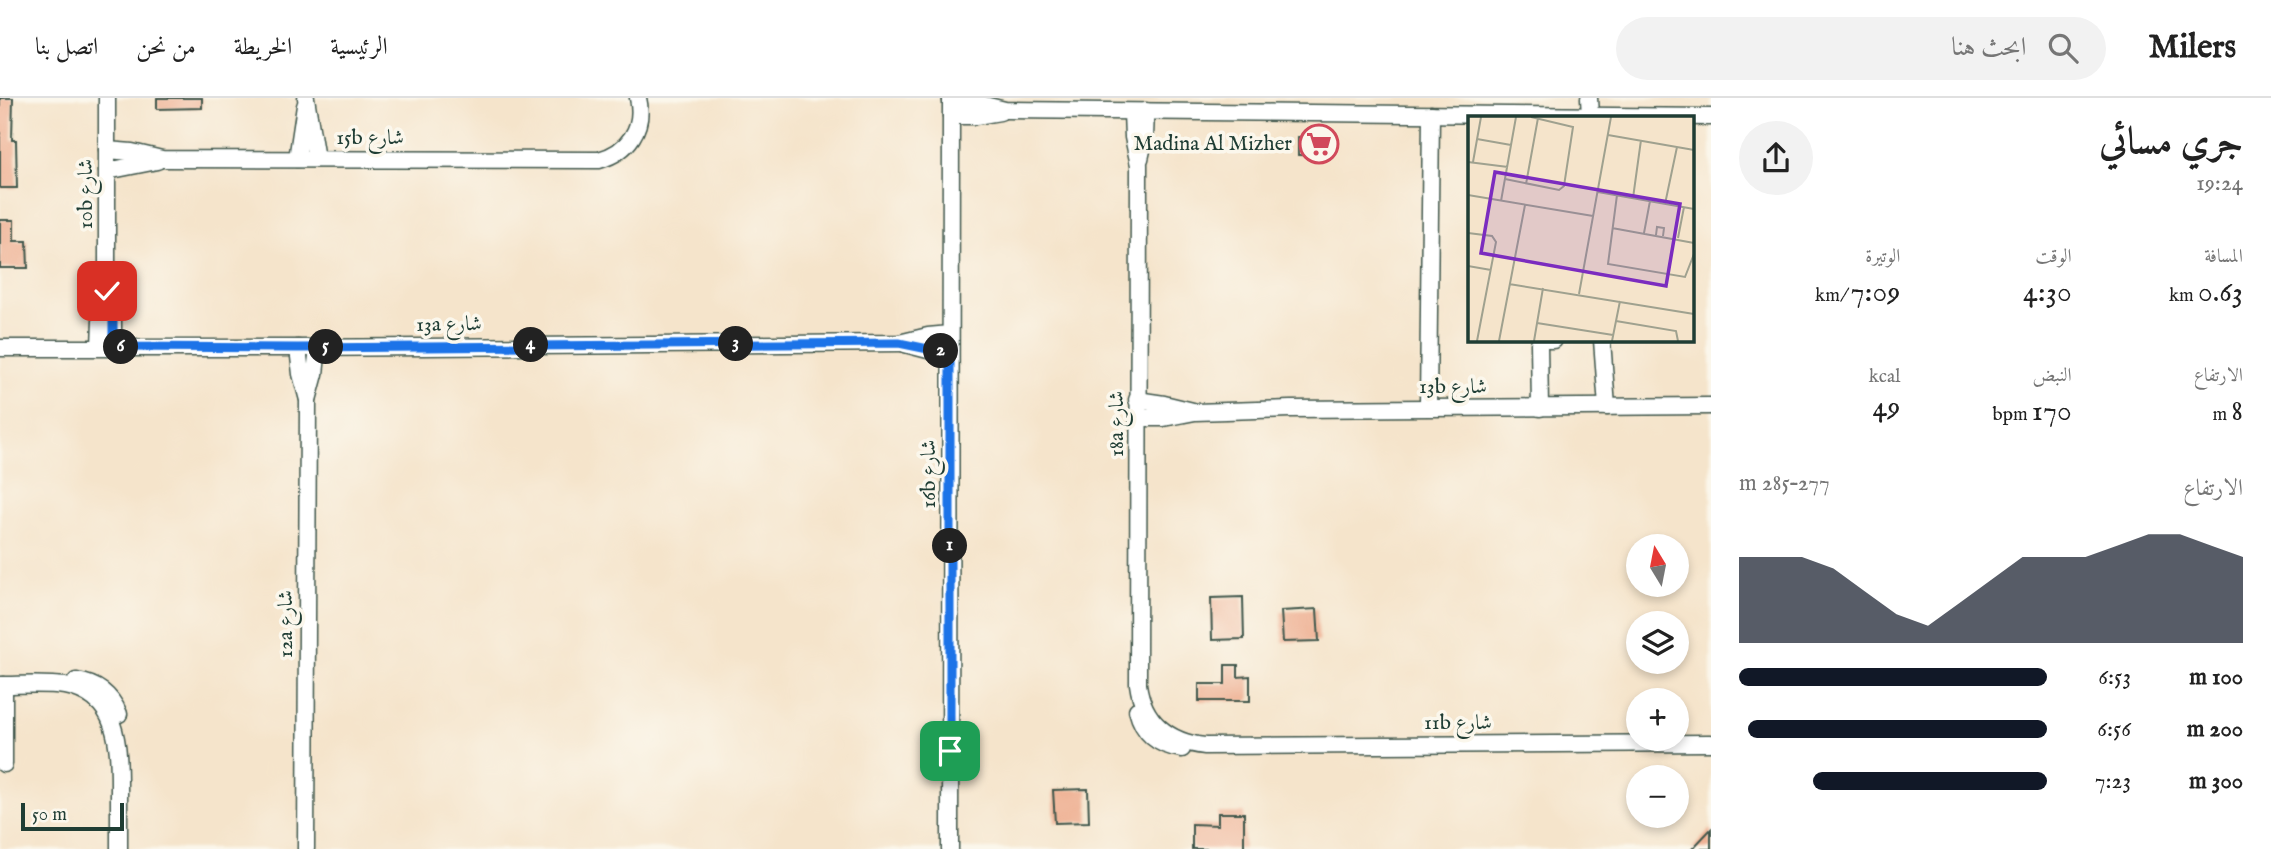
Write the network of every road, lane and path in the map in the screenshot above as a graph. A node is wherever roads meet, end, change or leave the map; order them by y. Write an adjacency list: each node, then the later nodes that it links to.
1 (107, 98): 12 (street, 10b شارع)
2 (638, 98): 15 (street, 15b شارع)
3 (1574, 98): 11 (street)
4 (1589, 98): 11 (street)
5 (306, 99): 14 (street); 15 (street)
6 (951, 105): 9 (street); 19 (street, 16b شارع)
7 (1261, 105): 8 (street); 9 (street)
8 (1278, 105): 10 (street)
9 (1139, 111): 25 (street, 18a شارع)
10 (1431, 114): 11 (street); 27 (street)
11 (1582, 116)
12 (107, 150): 13 (street, 15b شارع); 16 (street, 10b شارع)
13 (162, 159): 14 (street, 15b شارع); 16 (street, 15b شارع)
14 (297, 159): 15 (street, 15b شارع)
15 (316, 159)
16 (107, 171): 20 (street, 10b شارع)
17 (1541, 341): 29 (street)
18 (1602, 341): 28 (street)
19 (950, 342): 21 (street, 13a شارع); 38 (street, 16b شارع)
20 (107, 347): 22 (street, 13a شارع); 23 (street, 13a شارع)
21 (318, 347): 23 (street, 13a شارع); 24 (street, 12a شارع)
22 (0, 348)
23 (298, 348): 24 (street, 12a شارع)
24 (308, 400): 37 (street, 12a شارع)
25 (1137, 400): 30 (street, 13b شارع); 31 (street, 18a شارع)
26 (1711, 406): 28 (street, 13b شارع)
27 (1428, 407): 29 (street, 13b شارع); 30 (street, 13b شارع)
28 (1607, 407): 29 (street, 13b شارع)
29 (1540, 408)
30 (1195, 412): 31 (street, 13b شارع)
31 (1137, 418): 33 (street, 18a شارع)
32 (2, 685): 35 (street); 36 (street)
33 (1156, 734): 34 (street, 11b شارع)
34 (1711, 743)
35 (4, 764)
36 (119, 849)
37 (306, 849)
38 (950, 849)

